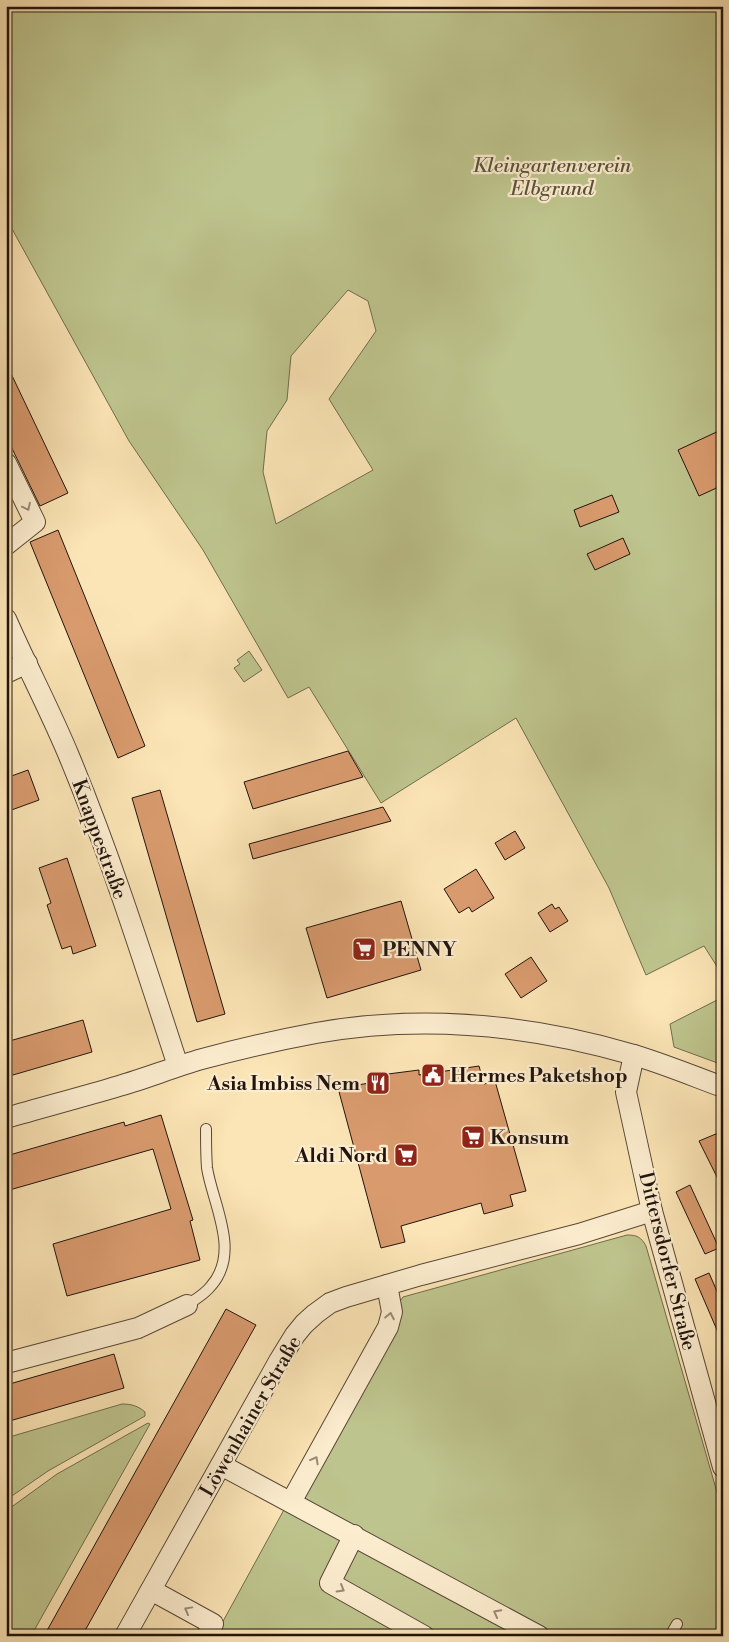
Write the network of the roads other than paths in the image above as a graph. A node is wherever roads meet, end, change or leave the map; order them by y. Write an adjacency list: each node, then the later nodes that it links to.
1 (6, 463): 2 (street, one-way to 2)
2 (6, 545)
3 (6, 619): 4 (street, Knappestraße)
4 (27, 663): 5 (street); 7 (street, Knappestraße)
5 (6, 673)
6 (634, 1055): 7 (street); 8 (street); 11 (street, Dittersdorfer Straße)
7 (178, 1066): 9 (street)
8 (723, 1087)
9 (6, 1118)
10 (206, 1129): 13 (lane)
11 (652, 1211): 12 (street, Löwenhainer Straße); 16 (street, Dittersdorfer Straße)
12 (387, 1286): 15 (street, Löwenhainer Straße); 17 (street, one-way to 12)
13 (187, 1305): 14 (street)
14 (6, 1363)
15 (221, 1465): 17 (street); 19 (street, Löwenhainer Straße)
16 (723, 1467)
17 (291, 1502): 18 (street)
18 (354, 1535): 23 (street, one-way to 23); 24 (street, one-way to 18)
19 (151, 1590): 21 (street, Löwenhainer Straße); 22 (street, one-way to 19)
20 (677, 1624): 25 (lane)
21 (125, 1636)
22 (207, 1636)
23 (424, 1636)
24 (540, 1636)
25 (670, 1636)

